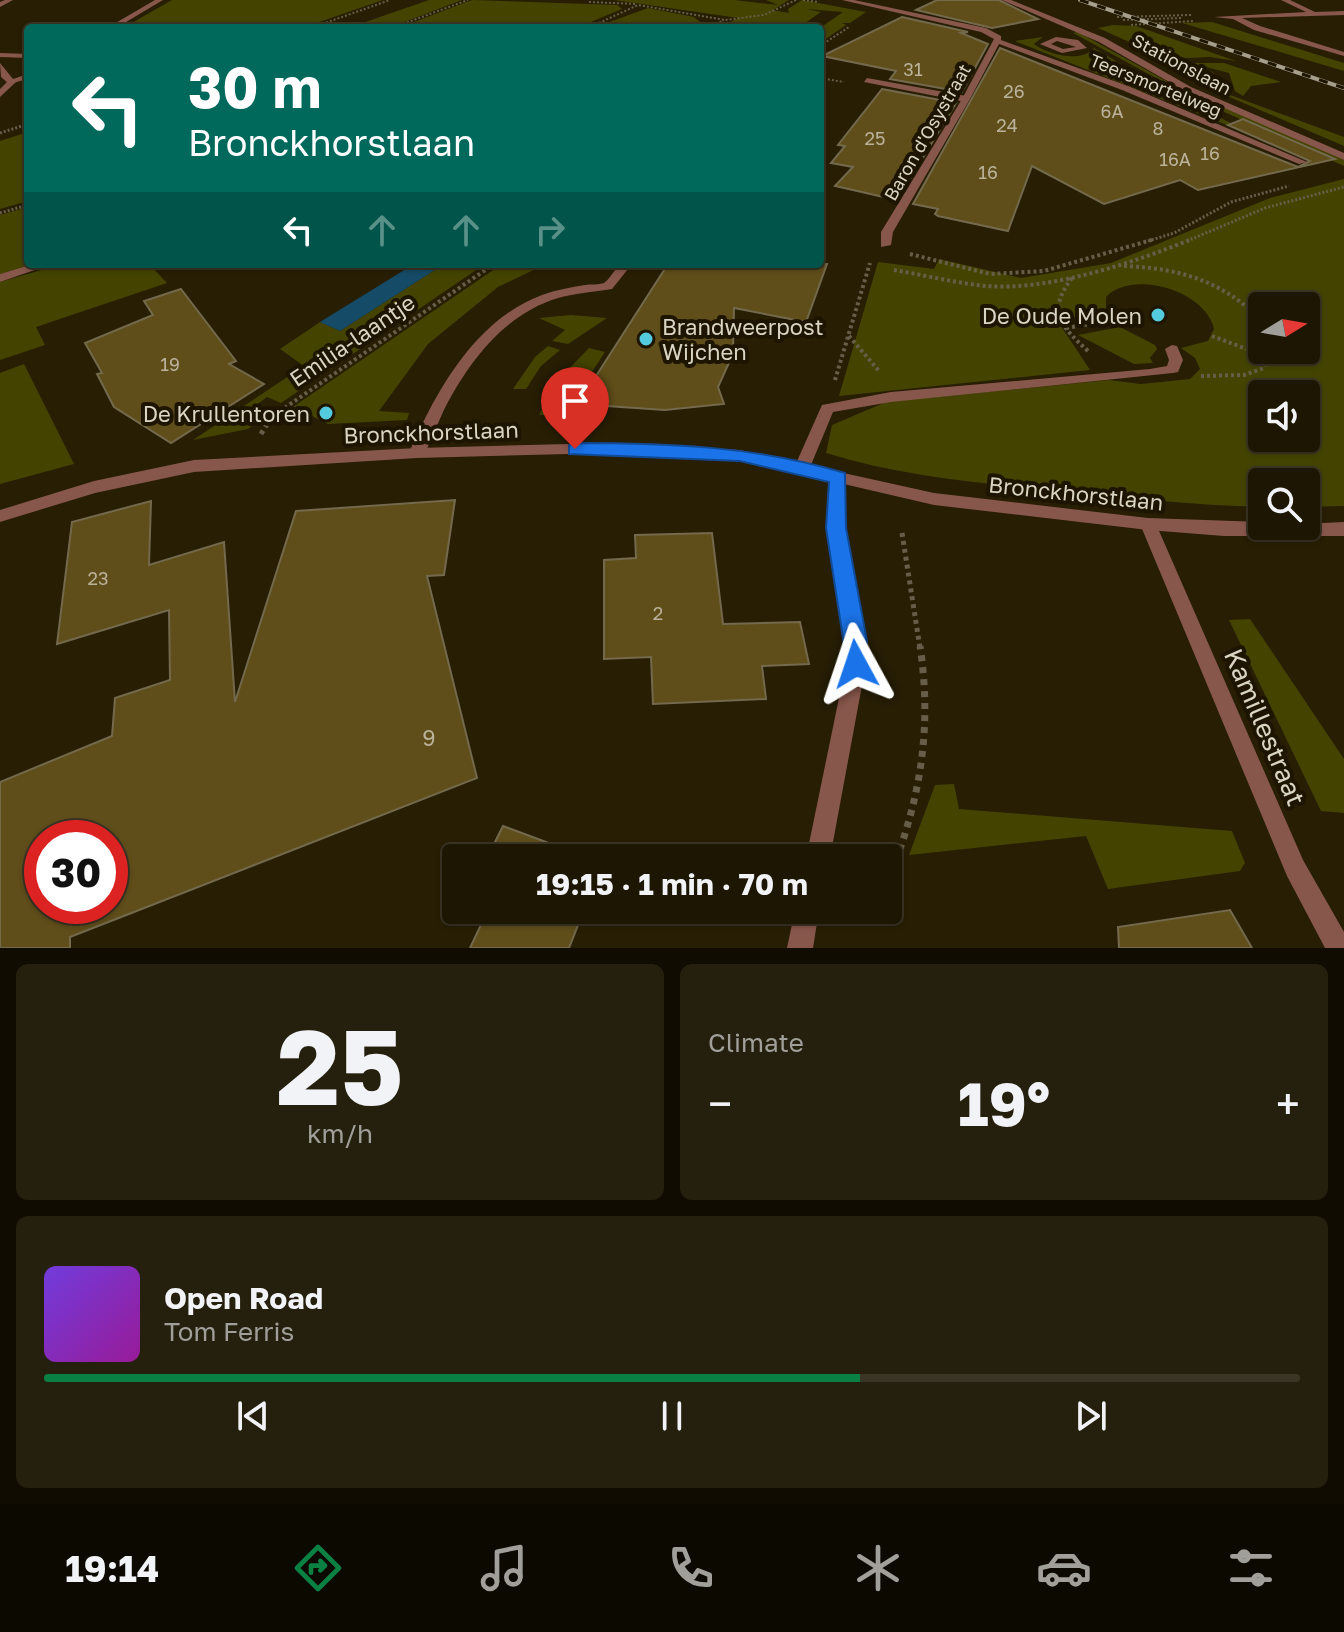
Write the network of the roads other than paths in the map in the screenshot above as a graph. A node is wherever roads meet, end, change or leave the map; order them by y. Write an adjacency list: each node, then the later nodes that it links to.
1 (10, 0): 6 (street)
2 (160, 0): 11 (street)
3 (845, 0): 12 (street, Teersmortelweg)
4 (1006, 0): 22 (street, Stationslaan); 23 (street, Stationslaan)
5 (1284, 0): 8 (street)
6 (0, 5)
7 (1344, 13): 8 (street)
8 (1317, 14): 10 (street)
9 (1218, 17): 10 (street)
10 (1234, 17): 13 (street)
11 (118, 24)
12 (997, 38): 21 (street, Baron d'Osystraat); 25 (street, Teersmortelweg)
13 (1344, 54)
14 (0, 55): 15 (street)
15 (24, 56)
16 (0, 65): 19 (street)
17 (24, 78): 19 (street)
18 (867, 80): 21 (street)
19 (12, 82): 20 (street)
20 (0, 94)
21 (966, 99): 26 (street, Baron d'Osystraat)
22 (1340, 148): 23 (street)
23 (1325, 149): 24 (street, Stationslaan)
24 (1344, 157)
25 (1302, 162)
26 (885, 245)
27 (33, 268): 29 (street)
28 (623, 268): 31 (street)
29 (0, 278)
30 (1172, 349): 32 (street)
31 (417, 453): 32 (street, Bronckhorstlaan); 34 (street, Bronckhorstlaan)
32 (802, 468): 33 (street, Bronckhorstlaan)
33 (838, 477): 35 (street, Bronckhorstlaan); 37 (street)
34 (0, 516)
35 (1148, 524): 36 (street, Bronckhorstlaan); 40 (street, Kamillestraat)
36 (1344, 529)
37 (820, 844)
38 (804, 924): 39 (street)
39 (800, 948)
40 (1339, 948)

